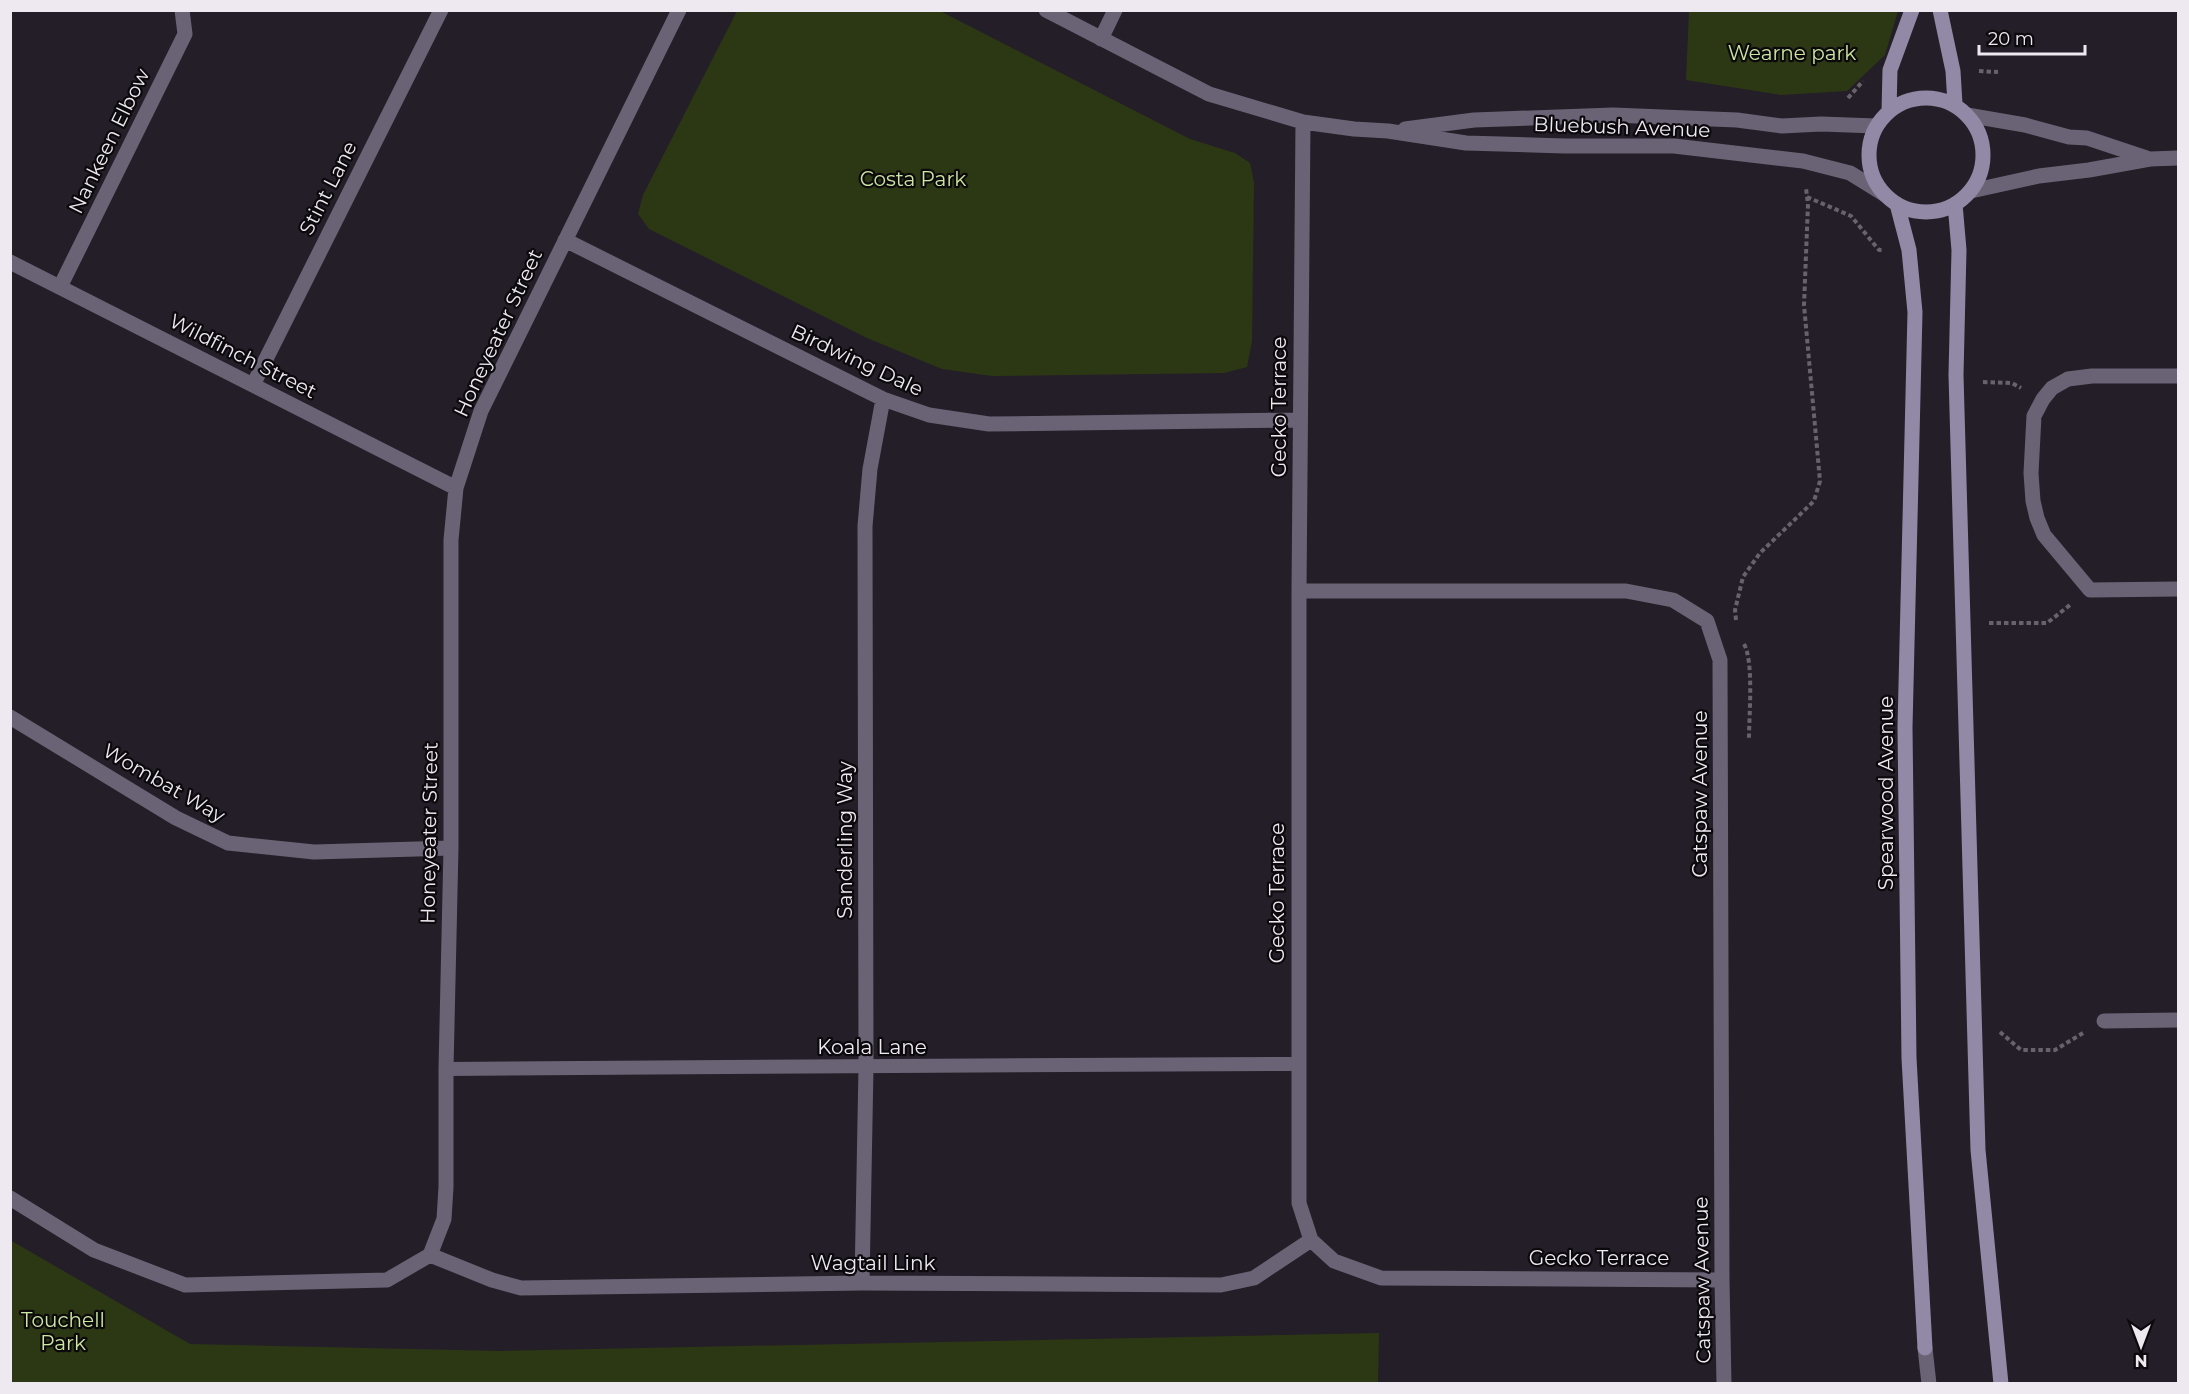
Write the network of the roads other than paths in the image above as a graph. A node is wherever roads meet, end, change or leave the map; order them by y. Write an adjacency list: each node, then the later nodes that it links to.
1 (182, 10): 23 (street, Nankeen Elbow)
2 (441, 10): 25 (street, Stint Lane)
3 (679, 10): 21 (street, Honeyeater Street)
4 (1046, 10): 8 (street, Bluebush Avenue)
5 (1115, 10): 8 (street)
6 (1912, 10): 10 (main road)
7 (1940, 10): 9 (main road)
8 (1101, 39): 12 (street, Bluebush Avenue)
9 (1955, 104): 10 (main road); 11 (main road)
10 (1889, 111): 13 (main road)
11 (1967, 115): 16 (street); 17 (main road)
12 (1303, 122): 14 (street, Bluebush Avenue); 27 (street, Gecko Terrace)
13 (1876, 126): 14 (street, Bluebush Avenue); 18 (main road)
14 (1388, 131): 18 (street, Bluebush Avenue)
15 (2178, 158): 16 (street)
16 (2150, 159): 17 (street)
17 (1971, 191): 20 (main road)
18 (1884, 194): 19 (main road)
19 (1897, 204): 20 (main road); 43 (main road, Spearwood Avenue)
20 (1955, 204): 46 (main road)
21 (565, 240): 26 (street, Birdwing Dale); 28 (street, Honeyeater Street)
22 (10, 262): 23 (street, Wildfinch Street)
23 (60, 287): 25 (street, Wildfinch Street)
24 (2178, 376): 29 (street)
25 (253, 385): 28 (street, Wildfinch Street)
26 (883, 399): 27 (street, Birdwing Dale); 36 (street, Sanderling Way)
27 (1300, 420): 30 (street, Gecko Terrace)
28 (456, 488): 32 (street, Honeyeater Street)
29 (2178, 590)
30 (1299, 591): 35 (street, Gecko Terrace); 41 (street, Catspaw Avenue)
31 (10, 717): 32 (street, Wombat Way)
32 (451, 848): 37 (street, Honeyeater Street)
33 (2178, 1020): 34 (street)
34 (2104, 1021)
35 (1298, 1064): 36 (lane, Koala Lane); 39 (street, Gecko Terrace)
36 (866, 1067): 37 (lane, Koala Lane); 42 (street, Sanderling Way)
37 (446, 1069): 40 (street, Honeyeater Street)
38 (10, 1197): 40 (street)
39 (1311, 1240): 41 (street, Gecko Terrace); 42 (street, Wagtail Link)
40 (430, 1255): 42 (street, Wagtail Link)
41 (1722, 1280): 44 (street, Catspaw Avenue)
42 (862, 1283)
43 (1925, 1348): 45 (street, Spearwood Avenue)
44 (1724, 1383)
45 (1929, 1383)
46 (2001, 1383)

